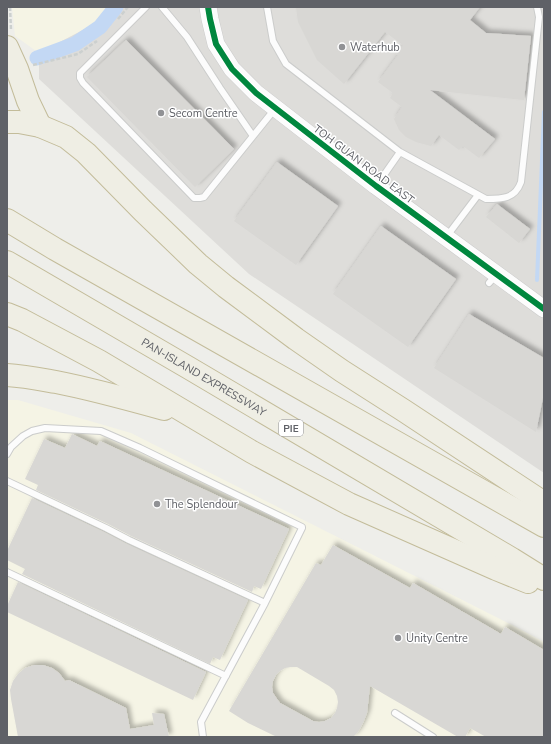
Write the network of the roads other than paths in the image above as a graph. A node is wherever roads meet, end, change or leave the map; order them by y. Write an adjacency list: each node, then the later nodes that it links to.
1 (146, 7): 10 (lane)
2 (162, 7): 10 (lane)
3 (208, 7): 7 (street, TOH GUAN ROAD EAST)
4 (267, 7): 11 (lane)
5 (537, 7): 13 (lane)
6 (7, 47): 9 (highway)
7 (275, 108): 10 (lane); 12 (street, TOH GUAN ROAD EAST)
8 (7, 122): 9 (highway)
9 (40, 126): 23 (highway)
10 (253, 136)
11 (400, 152): 12 (lane); 13 (lane)
12 (376, 186): 15 (street, TOH GUAN ROAD EAST)
13 (478, 195): 15 (lane)
14 (7, 220): 24 (highway)
15 (446, 237): 17 (street, TOH GUAN ROAD EAST)
16 (7, 262): 26 (highway, PAN-ISLAND EXPRESSWAY / PIE)
17 (544, 309)
18 (15, 317): 20 (highway)
19 (12, 373): 20 (highway)
20 (197, 419): 27 (highway)
21 (7, 454): 28 (lane)
22 (7, 481): 28 (lane)
23 (544, 503)
24 (544, 526)
25 (7, 572): 29 (lane)
26 (544, 580)
27 (544, 588)
28 (265, 603): 29 (lane)
29 (226, 676): 31 (lane)
30 (395, 713): 32 (lane)
31 (203, 737)
32 (433, 737)

